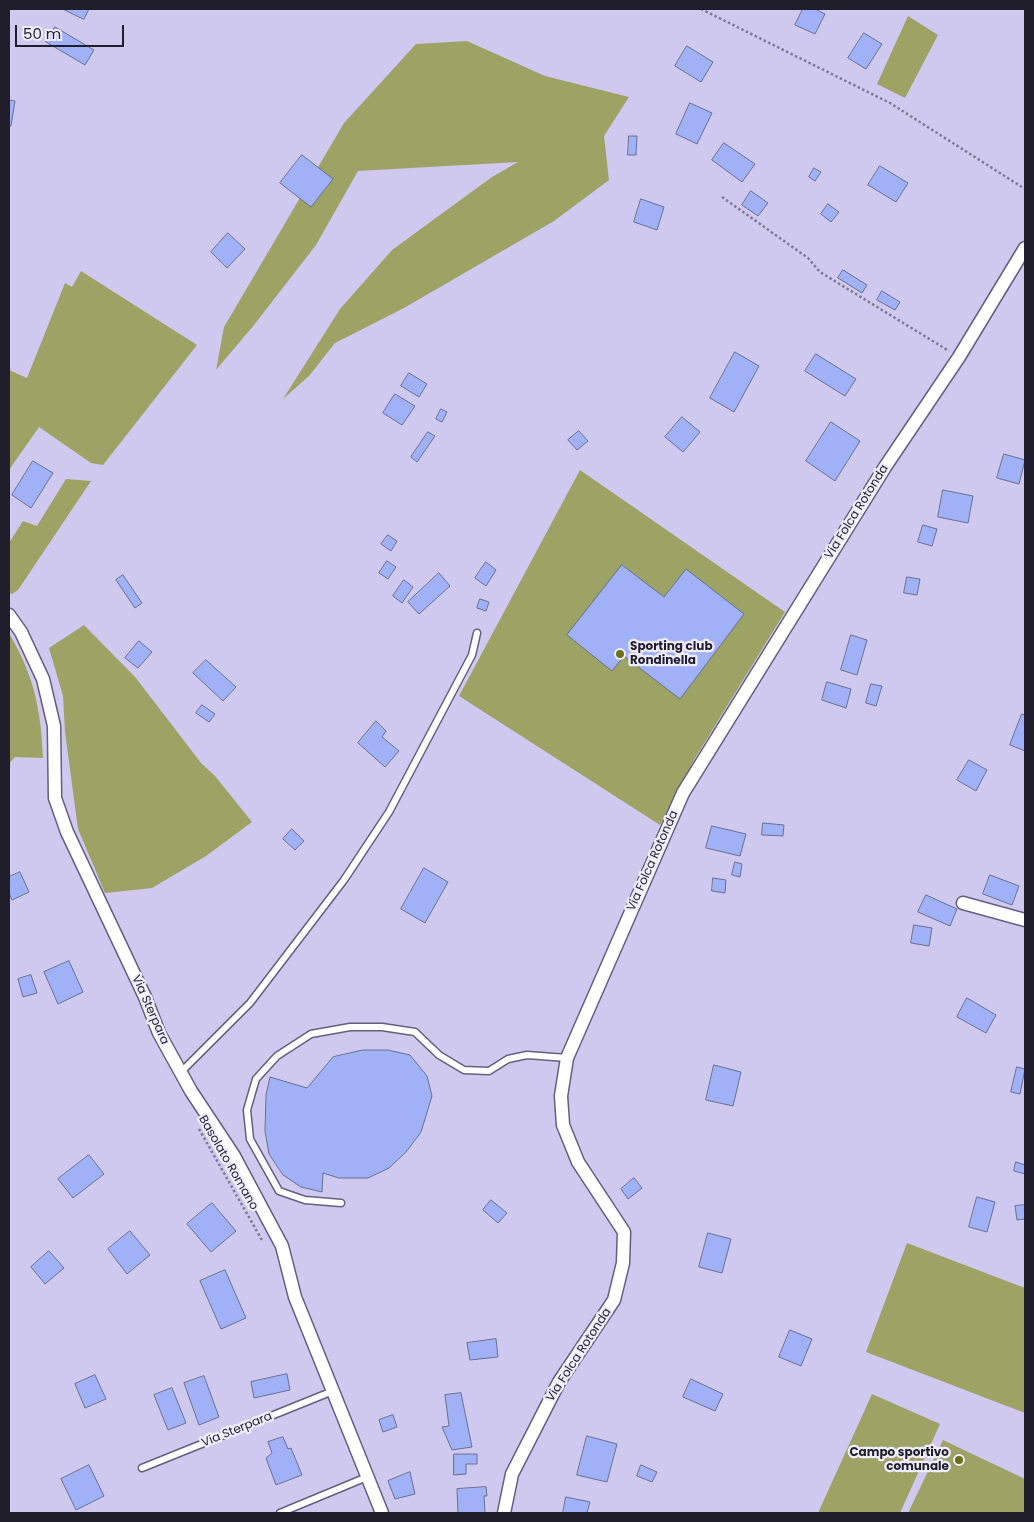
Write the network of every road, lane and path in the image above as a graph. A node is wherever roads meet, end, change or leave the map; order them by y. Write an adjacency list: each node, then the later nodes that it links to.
1 (701, 9): 2 (path)
2 (1025, 190)
3 (722, 198): 5 (path)
4 (1025, 248): 5 (street, Via Folca Rotonda)
5 (959, 357): 10 (street, Via Folca Rotonda)
6 (9, 615): 11 (street, Via Sterpara)
7 (477, 633): 11 (lane)
8 (963, 903): 9 (street)
9 (1025, 920)
10 (566, 1058): 13 (lane); 20 (street, Via Folca Rotonda)
11 (180, 1073): 15 (street, Via Sterpara)
12 (198, 1128): 14 (path, Basolato Romano)
13 (341, 1203)
14 (266, 1247)
15 (332, 1391): 16 (lane, Via Sterpara); 17 (street, Via Sterpara)
16 (142, 1468)
17 (367, 1477): 18 (lane); 19 (street, Via Sterpara)
18 (280, 1513)
19 (382, 1513)
20 (504, 1513)

